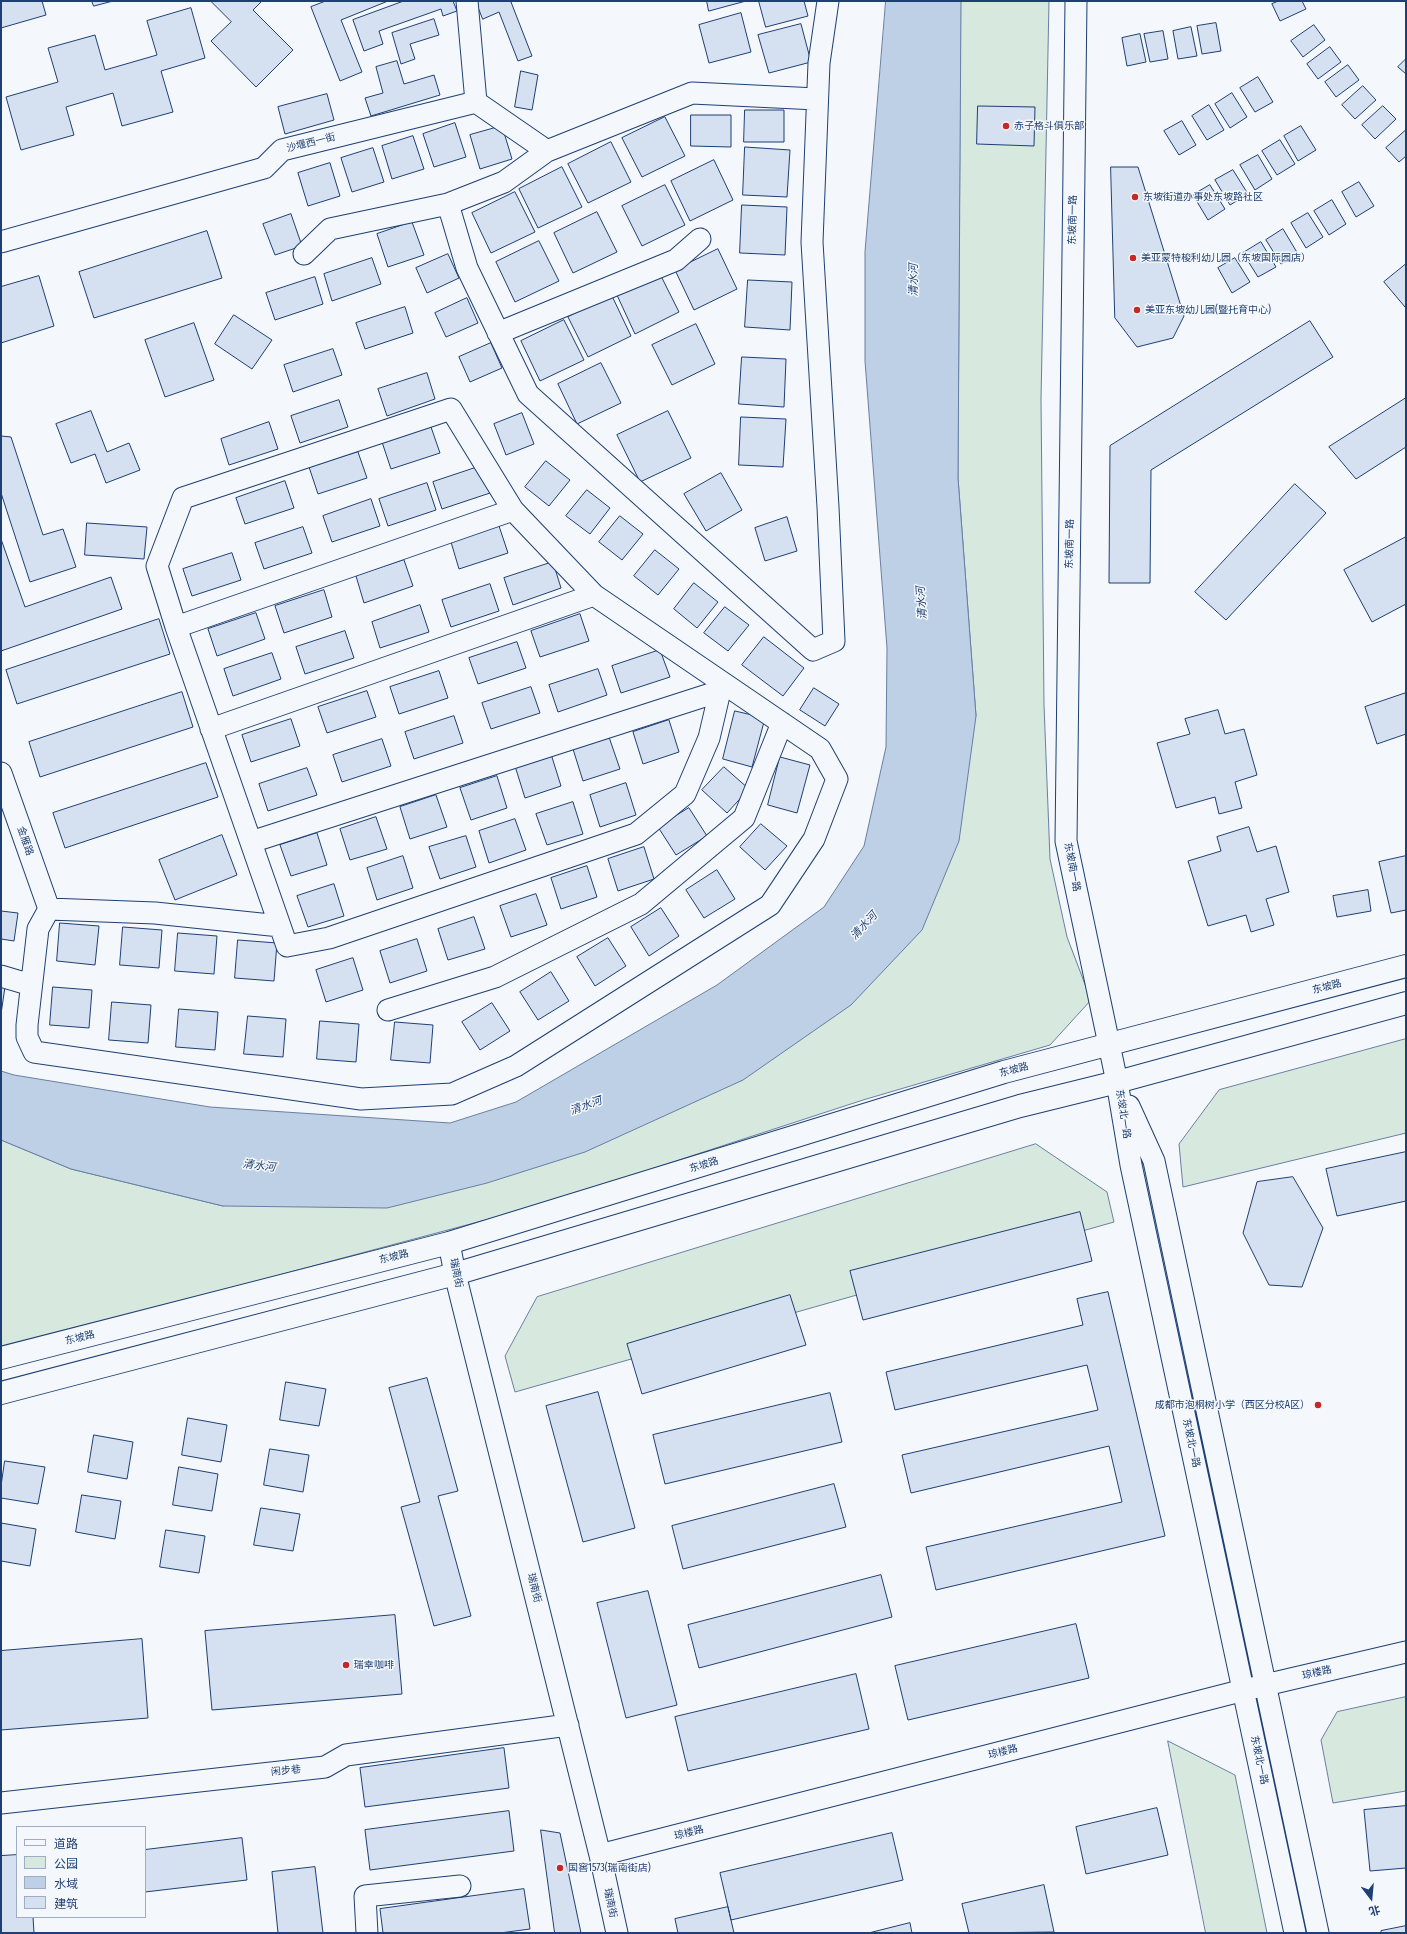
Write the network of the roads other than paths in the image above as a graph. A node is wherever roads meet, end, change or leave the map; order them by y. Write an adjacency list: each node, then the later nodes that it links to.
1 (466, 1): 5 (street)
2 (828, 1): 4 (street)
3 (1076, 1): 26 (street, 东坡南一路)
4 (817, 99): 6 (street); 11 (street)
5 (476, 102): 6 (street); 9 (street, 沙堰西一街)
6 (547, 151): 7 (street)
7 (448, 204): 10 (street); 11 (street)
8 (700, 239): 11 (street)
9 (1, 242)
10 (304, 254)
11 (498, 332)
12 (513, 510): 13 (street); 14 (street); 14 (street)
13 (594, 596): 15 (street); 16 (street)
14 (176, 627): 16 (street)
15 (782, 723): 23 (street); 25 (street)
16 (211, 728): 18 (street)
17 (1, 773): 19 (street, 金雁路)
18 (251, 842): 20 (street); 20 (street)
19 (49, 909): 20 (street); 23 (street)
20 (280, 926)
21 (1406, 966): 26 (main road, 东坡路)
22 (1, 976): 23 (street)
23 (31, 985)
24 (1406, 1003): 27 (main road)
25 (388, 1010)
26 (1109, 1045): 27 (street, 东坡南一路); 28 (main road, 东坡路)
27 (1117, 1082): 29 (main road); 33 (street, 东坡北一路); 34 (street, 东坡北一路)
28 (449, 1243): 29 (street, 瑞南街); 30 (main road, 东坡路)
29 (455, 1274): 31 (main road); 35 (street, 瑞南街)
30 (1, 1358)
31 (1, 1393)
32 (1406, 1652): 33 (street, 琼楼路)
33 (1266, 1685): 34 (street, 琼楼路); 42 (street, 东坡北一路)
34 (1244, 1690): 37 (street, 琼楼路); 41 (street, 东坡北一路)
35 (568, 1725): 36 (street, 闲步巷); 37 (street, 瑞南街)
36 (1, 1803)
37 (600, 1855): 40 (street, 瑞南街)
38 (460, 1886): 39 (street)
39 (368, 1933)
40 (617, 1933)
41 (1295, 1933)
42 (1318, 1933)

